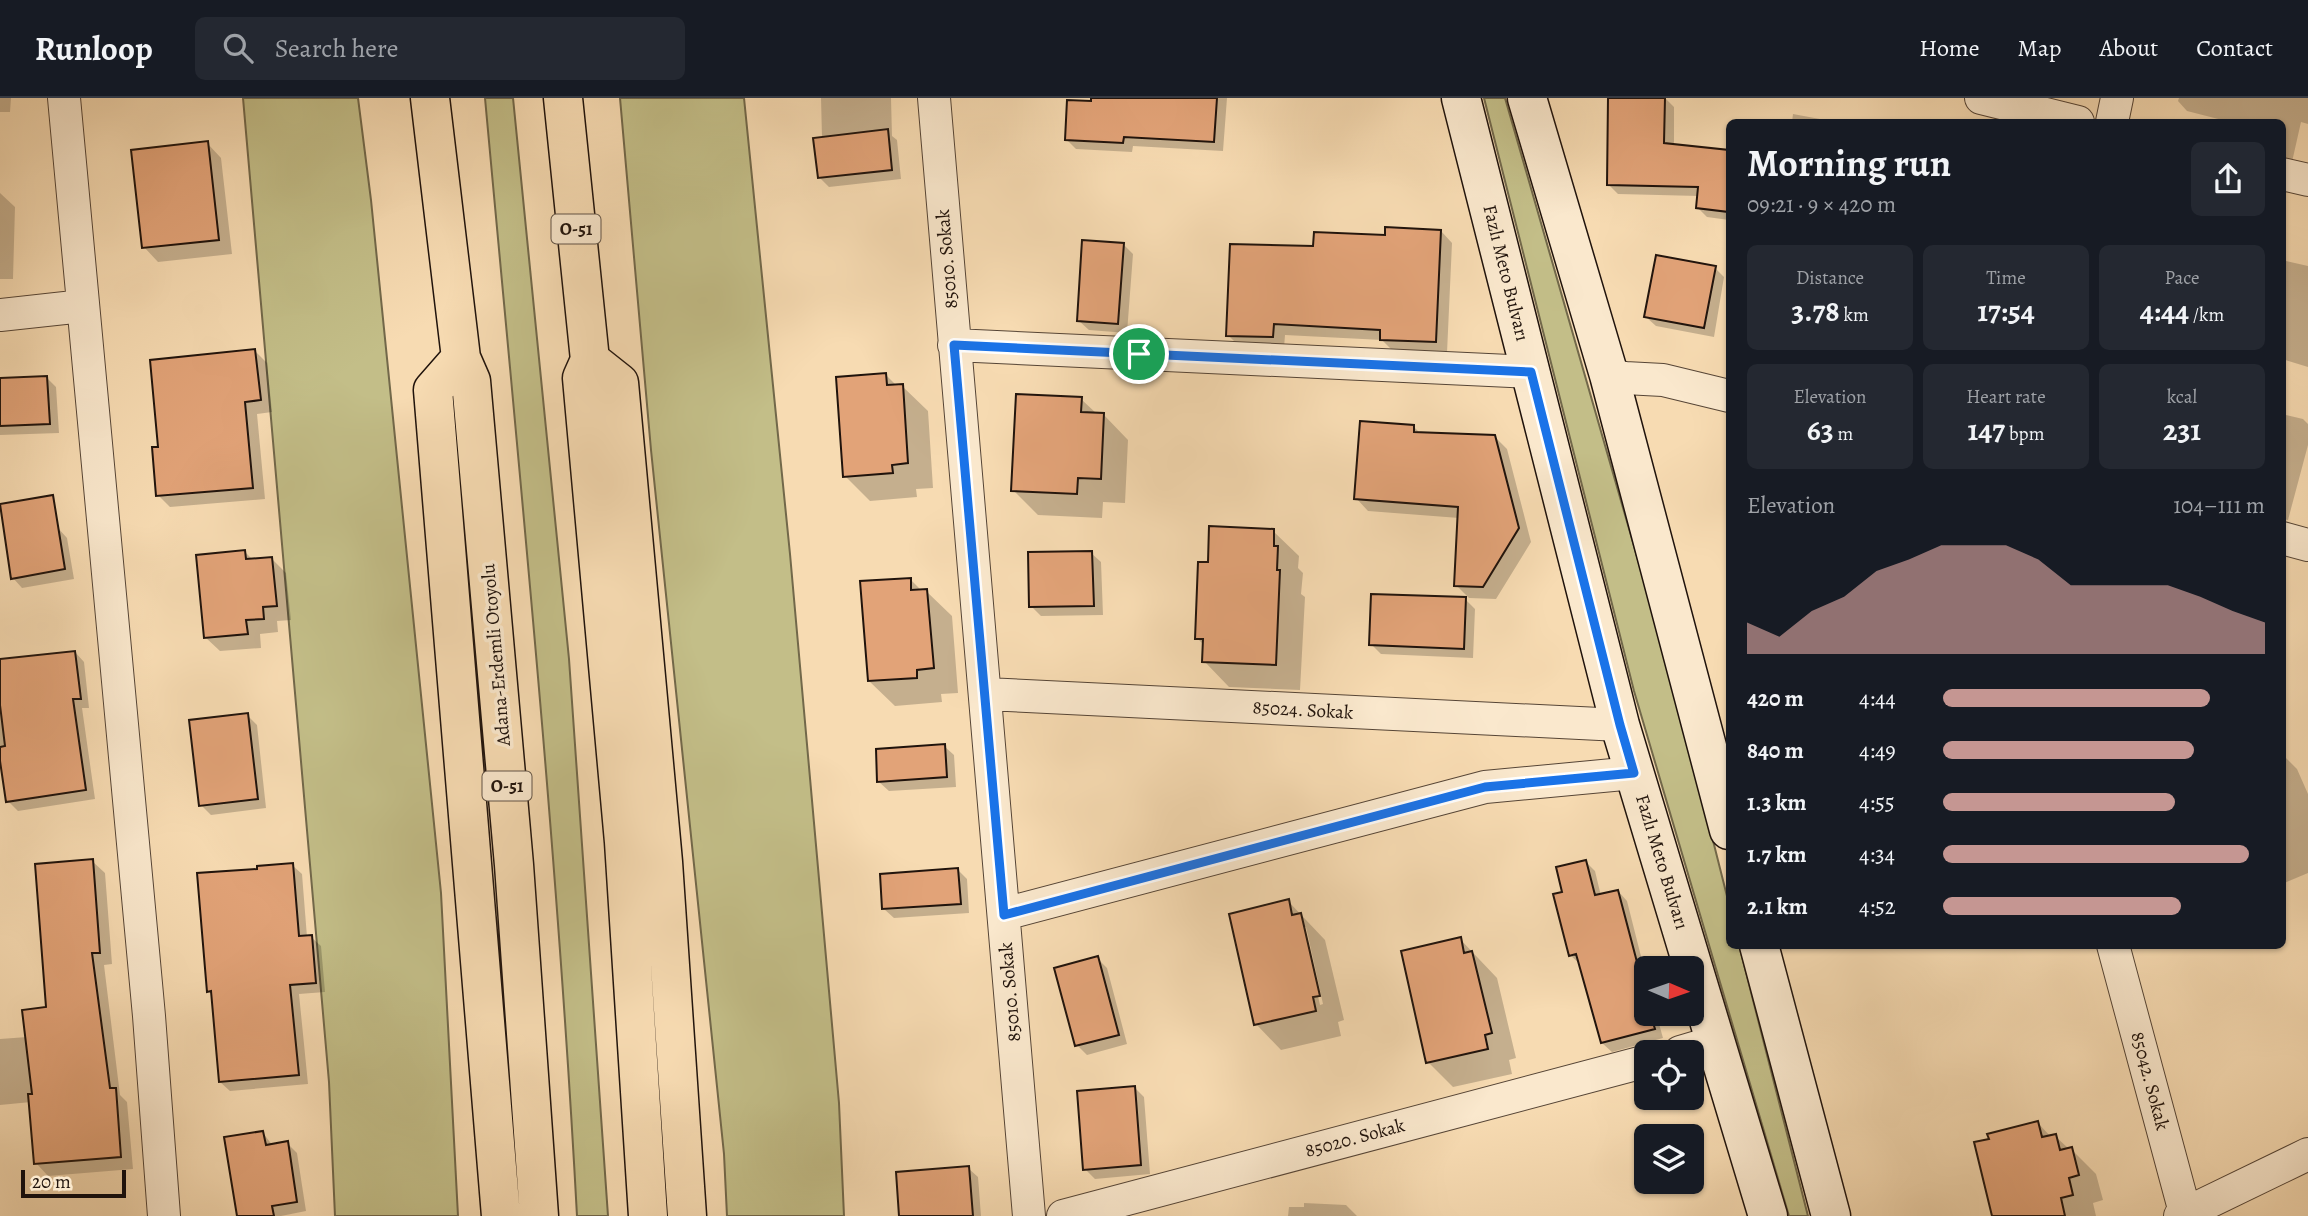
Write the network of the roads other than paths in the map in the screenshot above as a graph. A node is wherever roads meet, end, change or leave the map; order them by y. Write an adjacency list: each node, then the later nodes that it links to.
1 (64, 98): 13 (street)
2 (430, 98): 16 (highway, Adana-Erdemli Otoyolu / O-51)
3 (563, 98): 17 (highway, O-51)
4 (934, 98): 15 (street, 85010. Sokak)
5 (1461, 98): 18 (main road, Fazlı Meto Bulvarı)
6 (1527, 98): 19 (main road)
7 (1981, 98): 9 (street)
8 (2117, 98): 10 (street)
9 (2066, 119)
10 (2113, 119)
11 (2286, 175): 12 (street)
12 (2308, 180)
13 (83, 306): 14 (street); 35 (street)
14 (0, 315)
15 (954, 345): 18 (street); 23 (street, 85010. Sokak)
16 (461, 358): 36 (highway); 37 (highway, Adana-Erdemli Otoyolu / O-51)
17 (590, 360): 38 (highway, O-51); 39 (highway)
18 (1531, 372): 24 (main road, Fazlı Meto Bulvarı)
19 (1609, 375): 20 (street); 26 (main road)
20 (1726, 395)
21 (2286, 539): 22 (street)
22 (2308, 545)
23 (986, 694): 24 (street, 85024. Sokak); 27 (street, 85010. Sokak)
24 (1620, 725): 25 (main road, Fazlı Meto Bulvarı)
25 (1634, 773): 27 (street); 30 (main road, Fazlı Meto Bulvarı)
26 (1726, 819)
27 (1004, 915): 40 (street, 85010. Sokak)
28 (1760, 949): 43 (main road)
29 (2114, 949): 34 (street, 85042. Sokak)
30 (1717, 1041): 31 (street); 42 (main road, Fazlı Meto Bulvarı)
31 (1704, 1045)
32 (1634, 1063): 41 (street, 85020. Sokak)
33 (2308, 1154): 34 (street)
34 (2184, 1215)
35 (164, 1216)
36 (501, 1216)
37 (539, 1216)
38 (648, 1216)
39 (687, 1216)
40 (1029, 1216)
41 (1063, 1216)
42 (1768, 1216)
43 (1831, 1216)

